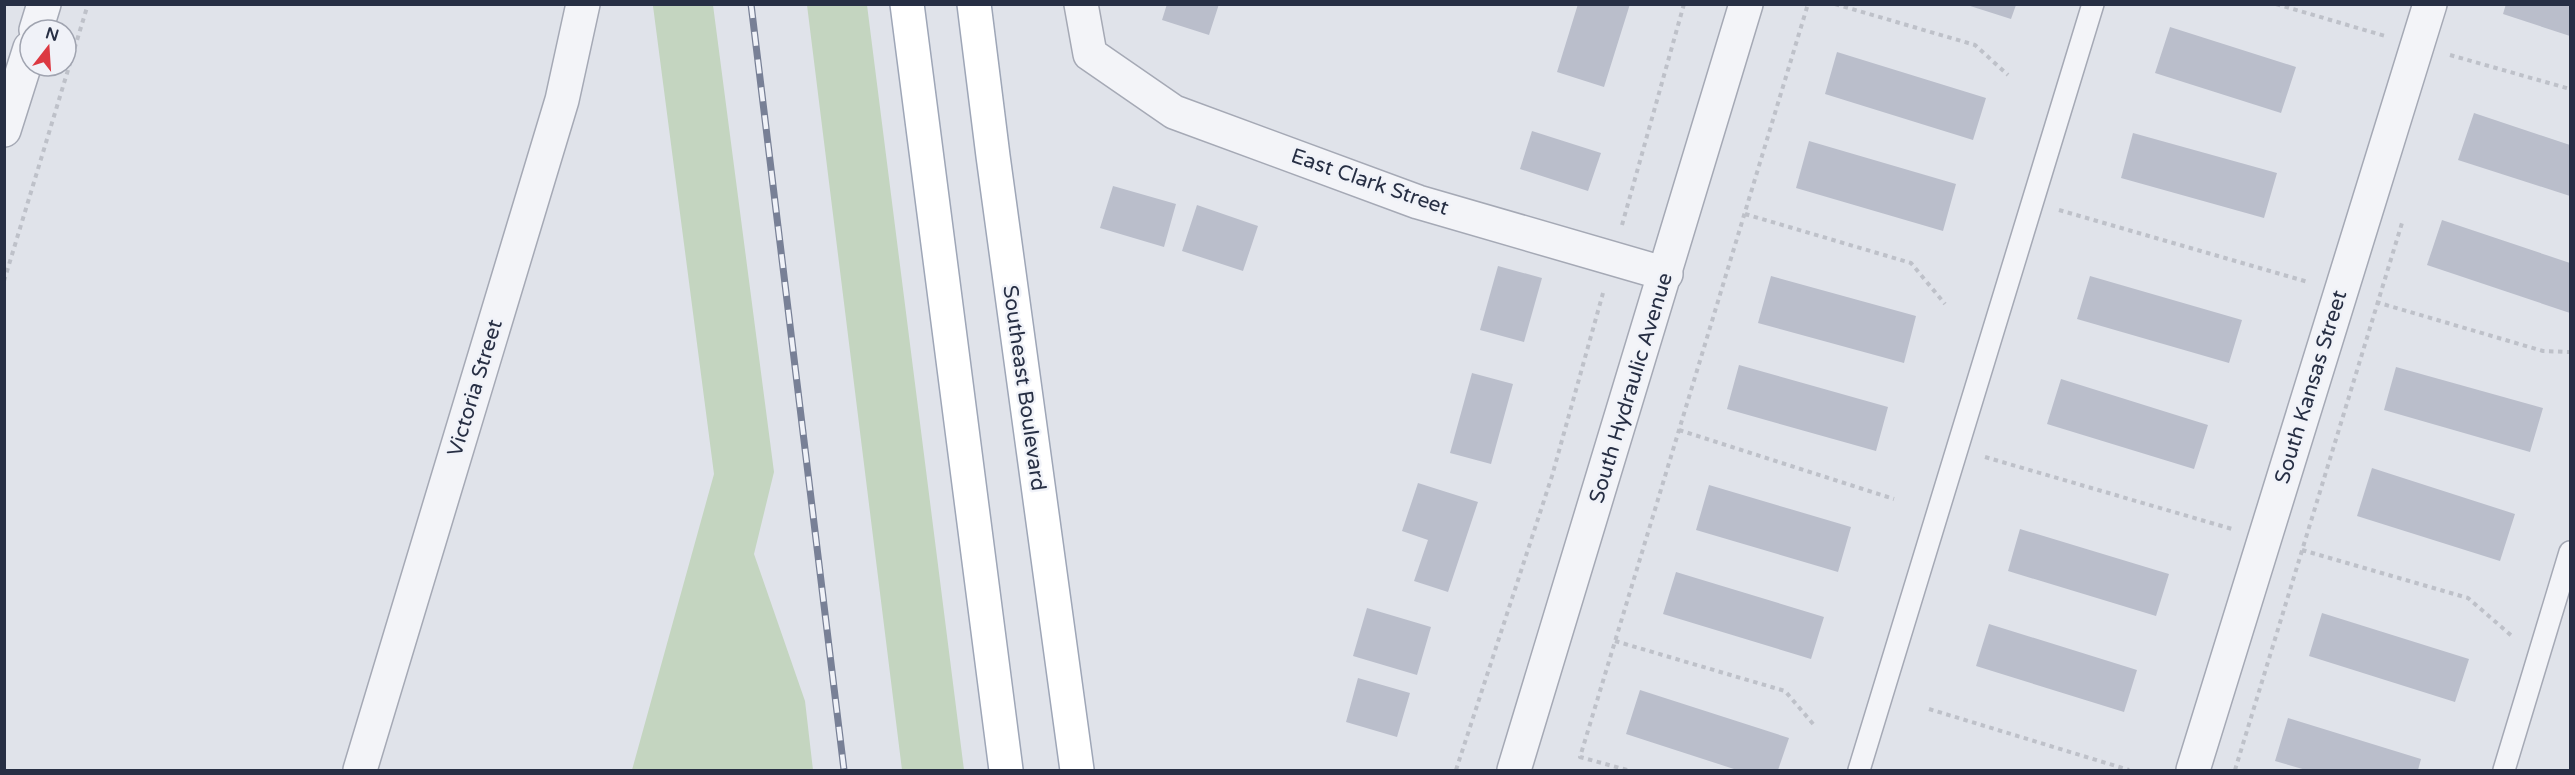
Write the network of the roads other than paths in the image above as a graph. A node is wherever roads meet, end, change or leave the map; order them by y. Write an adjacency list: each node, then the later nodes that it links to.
1 (583, 4): 12 (street, Victoria Street)
2 (907, 4): 13 (main road)
3 (974, 4): 14 (main road, Southeast Boulevard)
4 (1081, 4): 10 (street, East Clark Street)
5 (1746, 4): 10 (street, South Hydraulic Avenue)
6 (2092, 4): 16 (lane)
7 (2430, 4): 17 (street, South Kansas Street)
8 (20, 78): 9 (street)
9 (4, 130)
10 (1666, 274): 15 (street, South Hydraulic Avenue)
11 (2571, 552): 18 (lane)
12 (360, 771)
13 (1006, 771)
14 (1077, 771)
15 (1514, 771)
16 (1859, 771)
17 (2193, 771)
18 (2504, 771)

